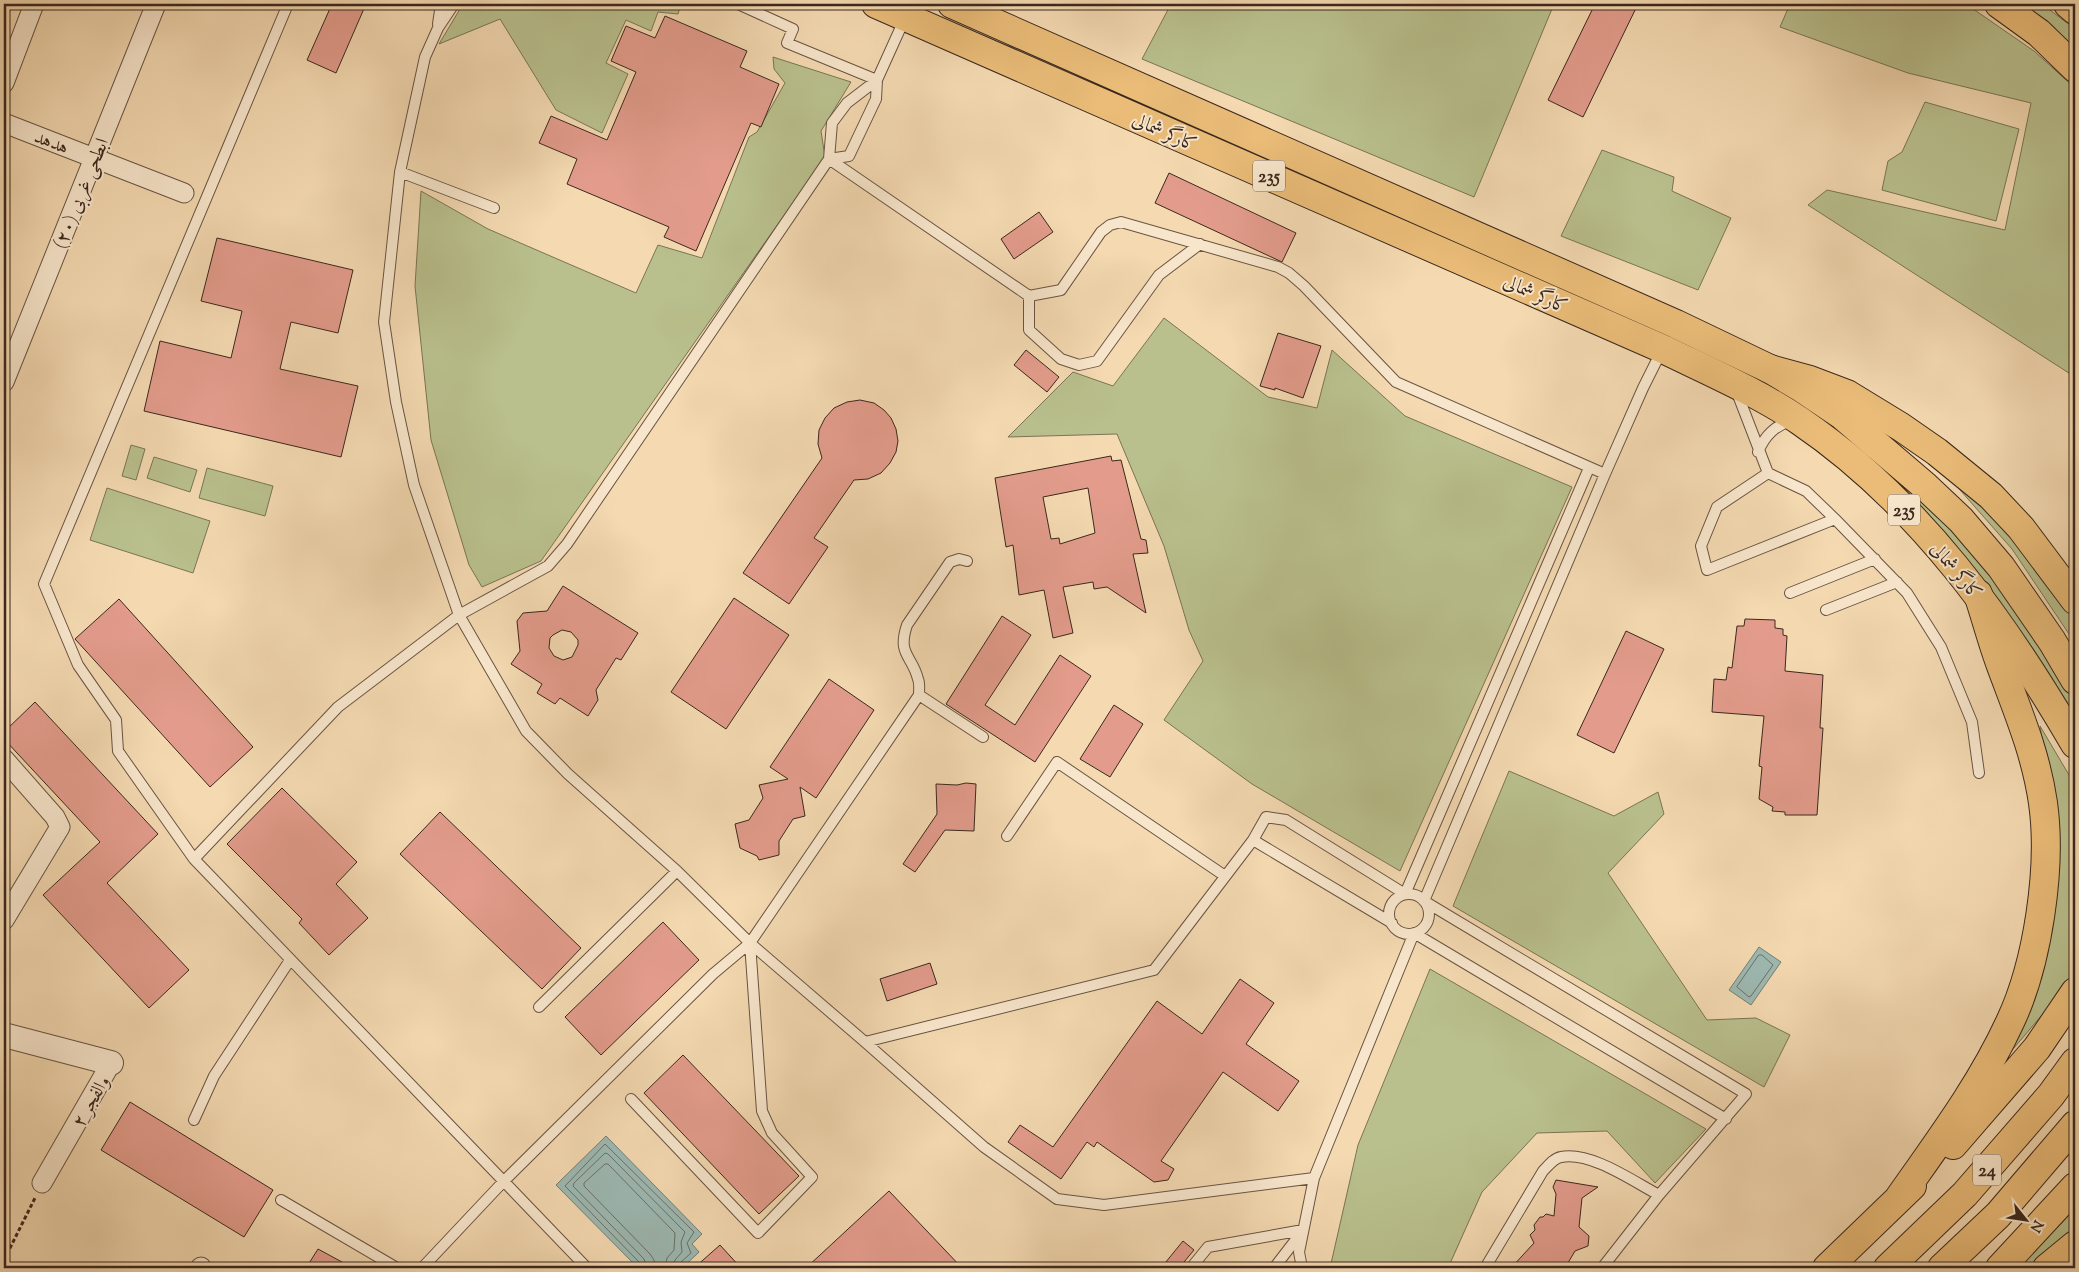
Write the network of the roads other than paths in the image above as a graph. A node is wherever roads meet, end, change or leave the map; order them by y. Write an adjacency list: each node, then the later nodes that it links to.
1 (34, 4): 16 (street)
2 (156, 4): 18 (street, ابطحی غربی (۲۰))
3 (288, 4): 55 (lane)
4 (441, 4): 13 (lane)
5 (454, 4): 13 (lane)
6 (738, 4): 15 (lane)
7 (876, 4): 12 (main road, کارگر شمالی / 235)
8 (952, 4): 23 (main road, کارگر شمالی / 235)
9 (1999, 4): 14 (main road)
10 (2068, 4): 11 (main road)
11 (2075, 10)
12 (906, 17): 15 (lane); 25 (main road, کارگر شمالی / 235)
13 (438, 28): 20 (lane)
14 (2075, 68)
15 (877, 80): 19 (lane); 19 (lane)
16 (4, 83)
17 (4, 123): 18 (street, هدهد)
18 (94, 158): 21 (street, هدهد); 29 (street, ابطحی غربی (۲۰))
19 (829, 159): 26 (lane); 44 (lane)
20 (400, 172): 22 (lane); 44 (lane)
21 (184, 193)
22 (494, 208)
23 (1484, 239): 25 (main road); 28 (main road, کارگر شمالی / 235)
24 (1200, 244): 26 (lane); 26 (lane); 33 (lane)
25 (1473, 266): 27 (main road, کارگر شمالی / 235)
26 (1028, 296)
27 (1663, 349): 30 (main road, کارگر شمالی / 235); 35 (lane)
28 (1770, 369): 42 (main road); 46 (main road, کارگر شمالی / 235)
29 (4, 382)
30 (1734, 384): 31 (main road, کارگر شمالی / 235); 32 (lane)
31 (1796, 419): 32 (lane); 41 (main road, کارگر شمالی / 235)
32 (1758, 452): 34 (lane)
33 (1589, 468): 35 (lane); 45 (lane)
34 (1768, 473): 36 (lane); 36 (lane)
35 (1605, 474): 47 (lane)
36 (1835, 519): 37 (lane)
37 (1875, 560): 39 (lane); 40 (lane)
38 (967, 561): 48 (lane)
39 (1897, 582): 43 (lane); 52 (lane)
40 (1790, 593)
41 (1978, 594): 50 (main road, کارگر شمالی / 235); 80 (main road)
42 (2075, 600)
43 (1826, 610)
44 (459, 615): 55 (lane); 56 (lane)
45 (1500, 674): 47 (lane); 58 (lane)
46 (2075, 680)
47 (1517, 681): 59 (lane)
48 (919, 695): 49 (lane); 63 (lane)
49 (983, 737)
50 (2075, 744)
51 (4, 759): 60 (street)
52 (1979, 773)
53 (1007, 836): 57 (lane)
54 (1253, 840): 57 (lane); 58 (lane); 61 (lane)
55 (194, 859): 64 (lane)
56 (677, 871): 63 (lane); 66 (lane)
57 (1225, 876): 68 (lane)
58 (1405, 894): 59 (lane); 61 (lane)
59 (1424, 901): 62 (lane); 72 (lane)
60 (4, 920)
61 (1392, 923): 62 (lane)
62 (1414, 933): 72 (lane); 75 (lane)
63 (750, 942): 68 (lane); 71 (lane); 76 (lane)
64 (290, 960): 73 (lane); 76 (lane)
65 (2075, 992): 80 (main road)
66 (539, 1008)
67 (4, 1035): 70 (street, والفجر ۲)
68 (865, 1042): 75 (lane)
69 (2075, 1062): 93 (main road, 24)
70 (111, 1063): 77 (street, والفجر ۲)
71 (631, 1099)
72 (1726, 1119): 79 (lane)
73 (194, 1120)
74 (2075, 1125): 94 (main road, 24)
75 (1314, 1178): 82 (lane)
76 (503, 1182): 85 (lane); 86 (lane)
77 (42, 1184)
78 (2075, 1187): 95 (main road)
79 (1659, 1195): 90 (lane); 91 (lane)
80 (1900, 1198): 92 (main road)
81 (281, 1200): 84 (lane)
82 (1303, 1230): 87 (lane); 88 (lane); 89 (lane)
83 (2075, 1244): 96 (main road)
84 (397, 1268)
85 (422, 1268)
86 (587, 1268)
87 (1191, 1268)
88 (1274, 1268)
89 (1302, 1268)
90 (1485, 1268)
91 (1602, 1268)
92 (1827, 1268)
93 (1888, 1268)
94 (1942, 1268)
95 (2000, 1268)
96 (2047, 1268)

